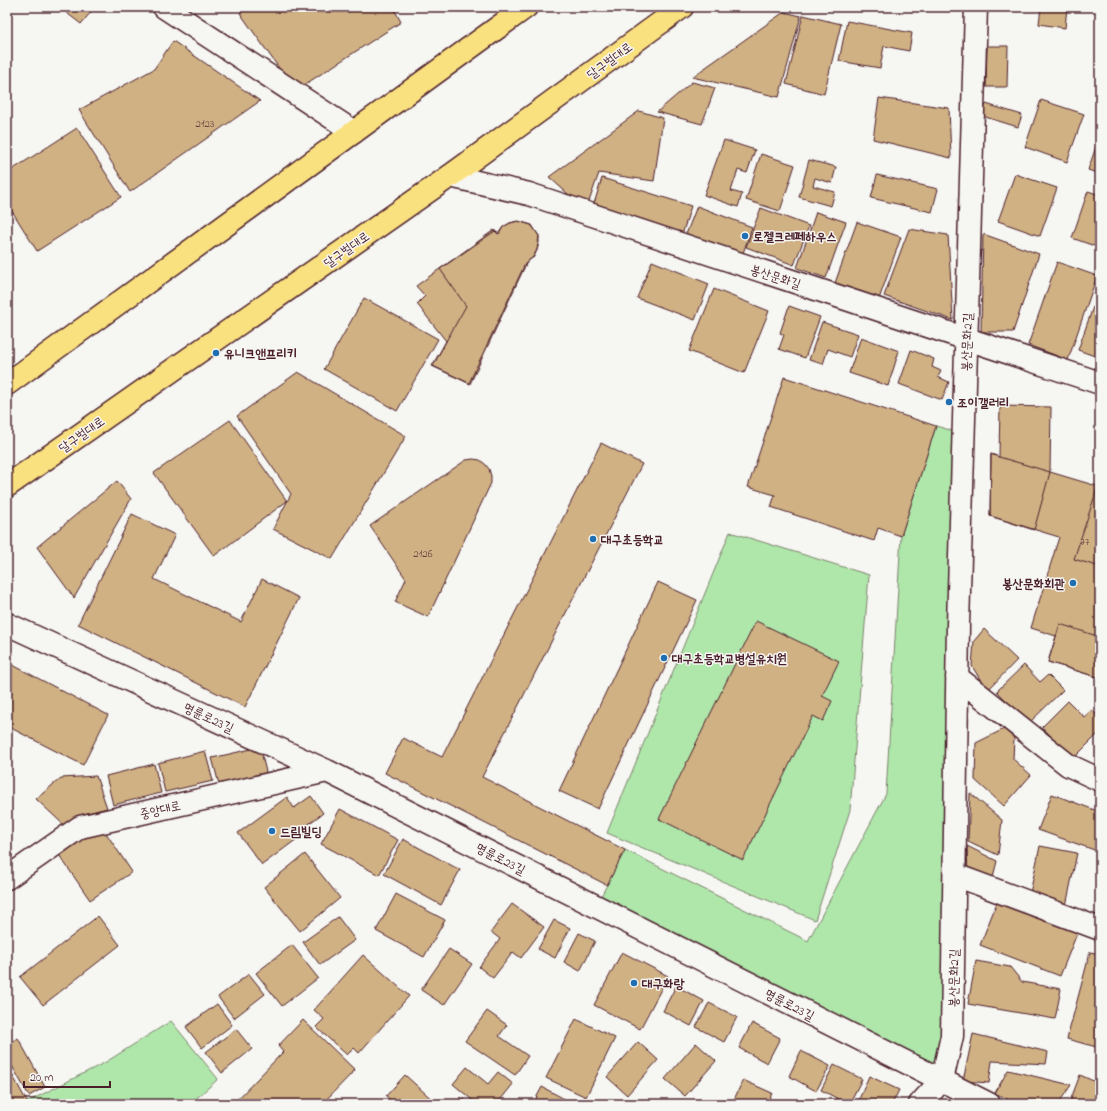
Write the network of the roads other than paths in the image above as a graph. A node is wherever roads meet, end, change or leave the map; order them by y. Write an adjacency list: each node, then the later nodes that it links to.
1 (164, 7): 5 (street)
2 (526, 7): 5 (main road)
3 (682, 7): 6 (main road, 달구벌대로)
4 (976, 7): 7 (street, 봉산문화2길)
5 (354, 132): 9 (main road)
6 (450, 176): 7 (street, 봉산문화길); 10 (main road, 달구벌대로)
7 (966, 338): 8 (street, 봉산문화길); 12 (street, 봉산문화2길)
8 (1100, 383)
9 (7, 384)
10 (7, 486)
11 (7, 624): 13 (street, 명륜로23길)
12 (957, 677): 14 (street); 15 (street, 봉산문화2길)
13 (326, 771): 16 (street, 중앙대로); 18 (street, 명륜로23길)
14 (1100, 780)
15 (955, 875): 17 (street); 18 (street, 봉산문화2길)
16 (7, 878)
17 (1100, 930)
18 (942, 1080): 19 (street); 20 (street, 명륜로23길)
19 (920, 1104)
20 (989, 1104)

